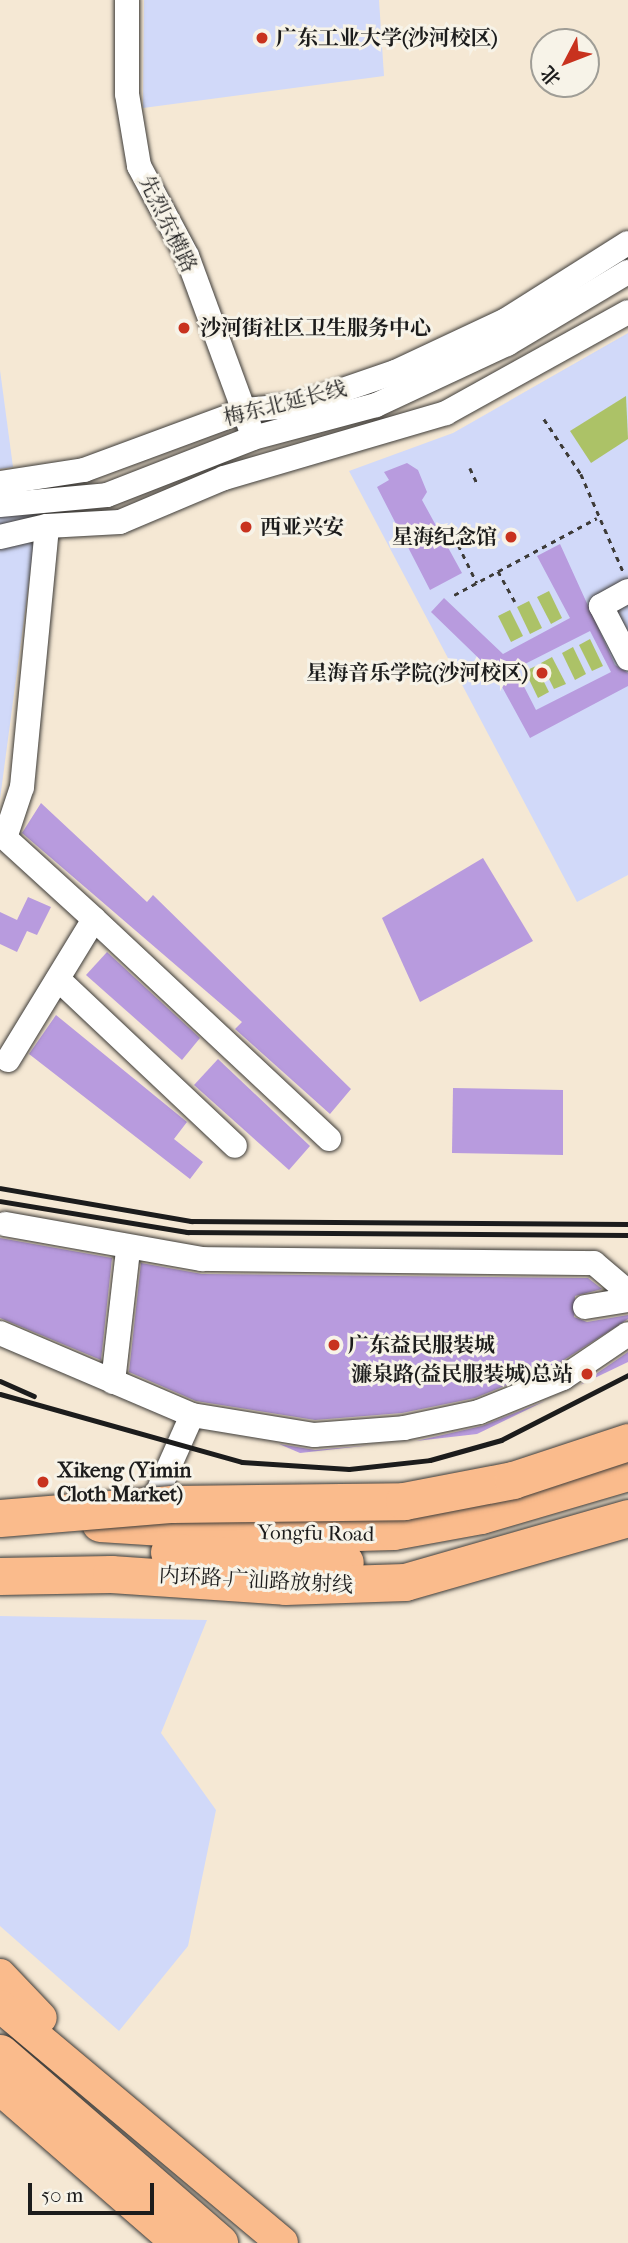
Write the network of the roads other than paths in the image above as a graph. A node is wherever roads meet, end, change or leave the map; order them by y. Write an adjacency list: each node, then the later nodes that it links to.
1 (127, 0): 5 (street, 先烈东横路)
2 (628, 243): 5 (street, 梅东北延长线)
3 (628, 272): 6 (street, 梅东北延长线)
4 (628, 312): 10 (street)
5 (246, 410): 6 (street, 先烈东横路); 7 (street, 梅东北延长线)
6 (253, 438): 8 (street, 梅东北延长线)
7 (0, 483)
8 (107, 495): 9 (street, 梅东北延长线); 10 (street)
9 (0, 505)
10 (120, 522): 11 (street)
11 (47, 526): 12 (street); 15 (street)
12 (0, 537)
13 (628, 592): 14 (street)
14 (628, 658)
15 (94, 919): 16 (street); 18 (street)
16 (58, 979): 17 (street); 19 (street)
17 (8, 1060)
18 (329, 1139)
19 (235, 1146)
20 (5, 1224): 21 (street)
21 (128, 1250): 22 (street); 27 (street)
22 (628, 1292)
23 (628, 1300): 24 (street)
24 (585, 1307)
25 (0, 1333): 27 (street)
26 (628, 1334): 28 (street)
27 (113, 1382): 28 (street)
28 (192, 1415): 32 (street)
29 (628, 1442): 34 (highway, bridge)
30 (628, 1475): 38 (main road, Yongfu Road)
31 (628, 1498): 39 (highway)
32 (152, 1505): 33 (main road, Yongfu Road); 38 (main road, Yongfu Road)
33 (0, 1507)
34 (0, 1518)
35 (628, 1518): 40 (highway, 内环路-广汕路放射线)
36 (0, 1525): 38 (highway)
37 (628, 1532): 41 (main road)
38 (253, 1533)
39 (0, 1553)
40 (0, 1576)
41 (0, 1591)
42 (0, 1975): 47 (main road)
43 (0, 2006): 47 (main road)
44 (0, 2033): 48 (highway)
45 (0, 2053): 48 (highway)
46 (0, 2089): 49 (main road)
47 (122, 2107): 51 (main road)
48 (91, 2127): 50 (highway)
49 (177, 2243)
50 (219, 2243)
51 (282, 2243)

